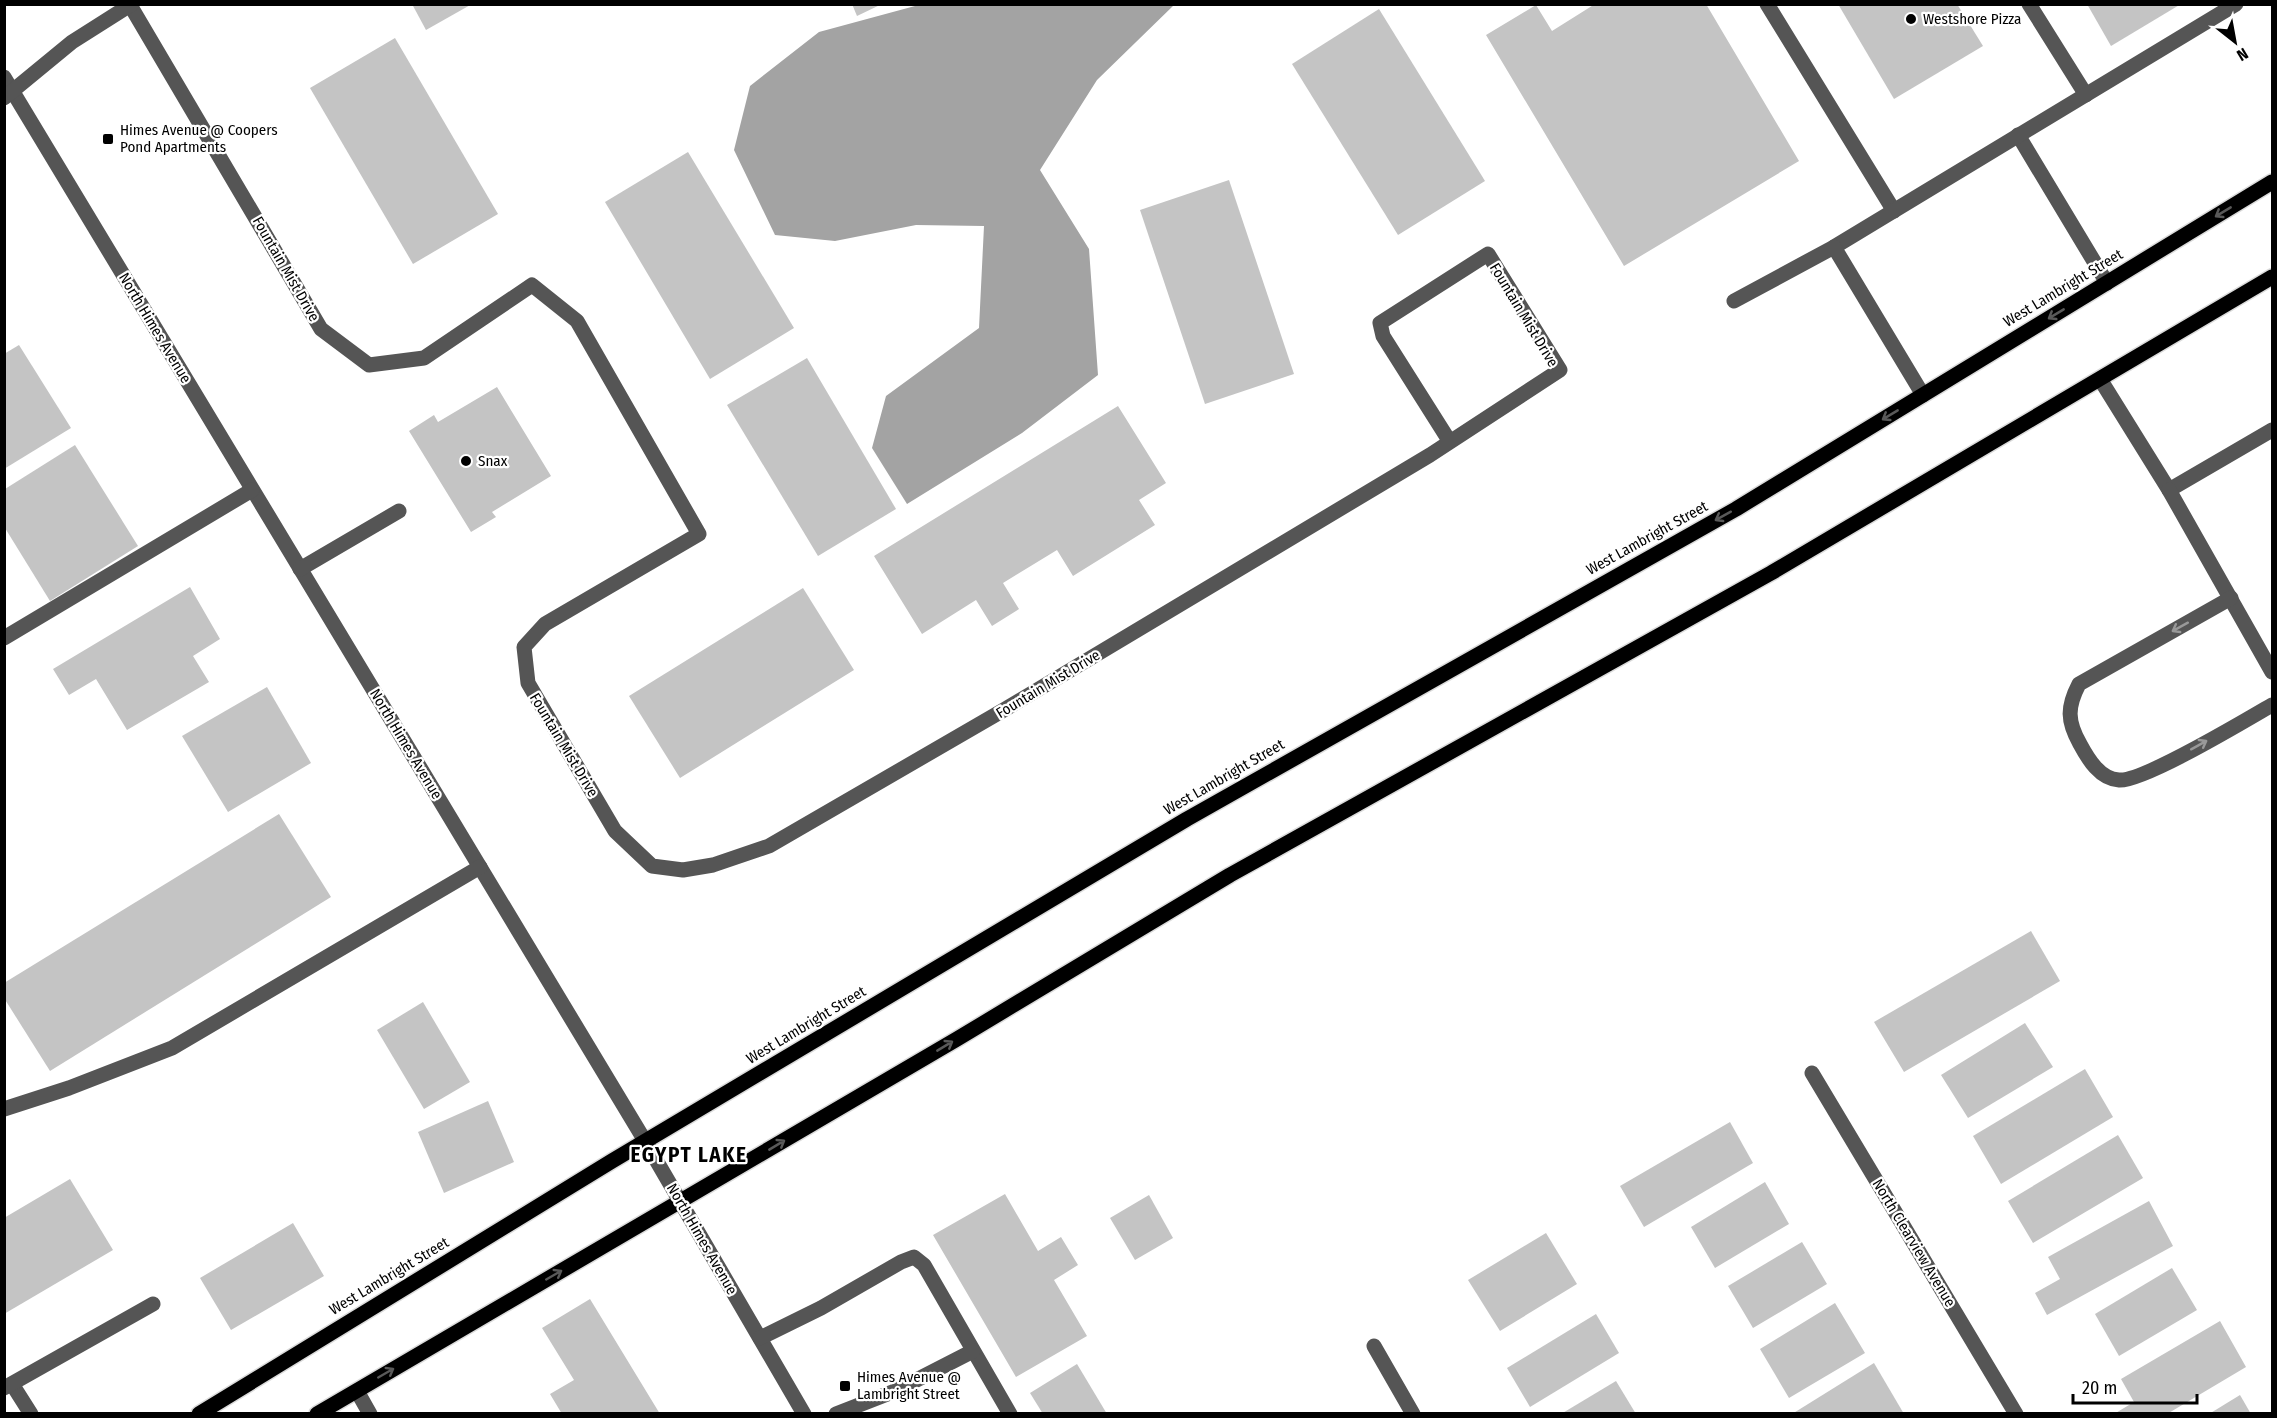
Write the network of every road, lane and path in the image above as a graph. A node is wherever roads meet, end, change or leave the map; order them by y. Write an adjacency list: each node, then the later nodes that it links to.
1 (1767, 4): 10 (street)
2 (2029, 4): 7 (street)
3 (2236, 4): 7 (street)
4 (131, 5): 6 (street); 18 (street, Fountain Mist Drive)
5 (4, 77): 6 (street, North Himes Avenue)
6 (9, 95): 19 (street, North Himes Avenue)
7 (2086, 95): 8 (street)
8 (2018, 135): 10 (street); 13 (street)
9 (2272, 182): 13 (main road, West Lambright Street, one-way to 13)
10 (1894, 210): 11 (street)
11 (1834, 247): 14 (street); 16 (street)
12 (2272, 277): 15 (main road)
13 (2107, 283): 16 (main road, West Lambright Street, one-way to 16)
14 (1734, 301)
15 (2100, 379): 20 (street); 31 (main road, one-way to 15)
16 (1923, 395): 30 (main road, West Lambright Street, one-way to 30)
17 (2272, 430): 20 (street)
18 (1450, 442): 18 (street, Fountain Mist Drive)
19 (252, 490): 22 (street, North Himes Avenue); 24 (street)
20 (2169, 490): 23 (street)
21 (399, 511): 22 (street)
22 (300, 569): 27 (street, North Himes Avenue)
23 (2230, 598): 25 (street); 26 (street, one-way to 26)
24 (4, 638)
25 (2272, 672)
26 (2272, 705)
27 (480, 867): 29 (street); 30 (street, North Himes Avenue)
28 (1812, 1073): 46 (street, North Clearview Avenue)
29 (4, 1109)
30 (645, 1141): 31 (street, North Himes Avenue); 39 (main road, West Lambright Street)
31 (680, 1202): 33 (street, North Himes Avenue); 37 (main road, one-way to 31)
32 (153, 1304): 36 (street)
33 (760, 1338): 35 (street); 42 (street, North Himes Avenue)
34 (1374, 1346): 45 (street)
35 (974, 1351): 43 (street); 44 (street)
36 (8, 1386): 38 (street)
37 (357, 1390): 40 (main road); 41 (street)
38 (31, 1413)
39 (199, 1413)
40 (317, 1413)
41 (370, 1413)
42 (804, 1413)
43 (836, 1413)
44 (1010, 1413)
45 (1413, 1413)
46 (2016, 1413)

